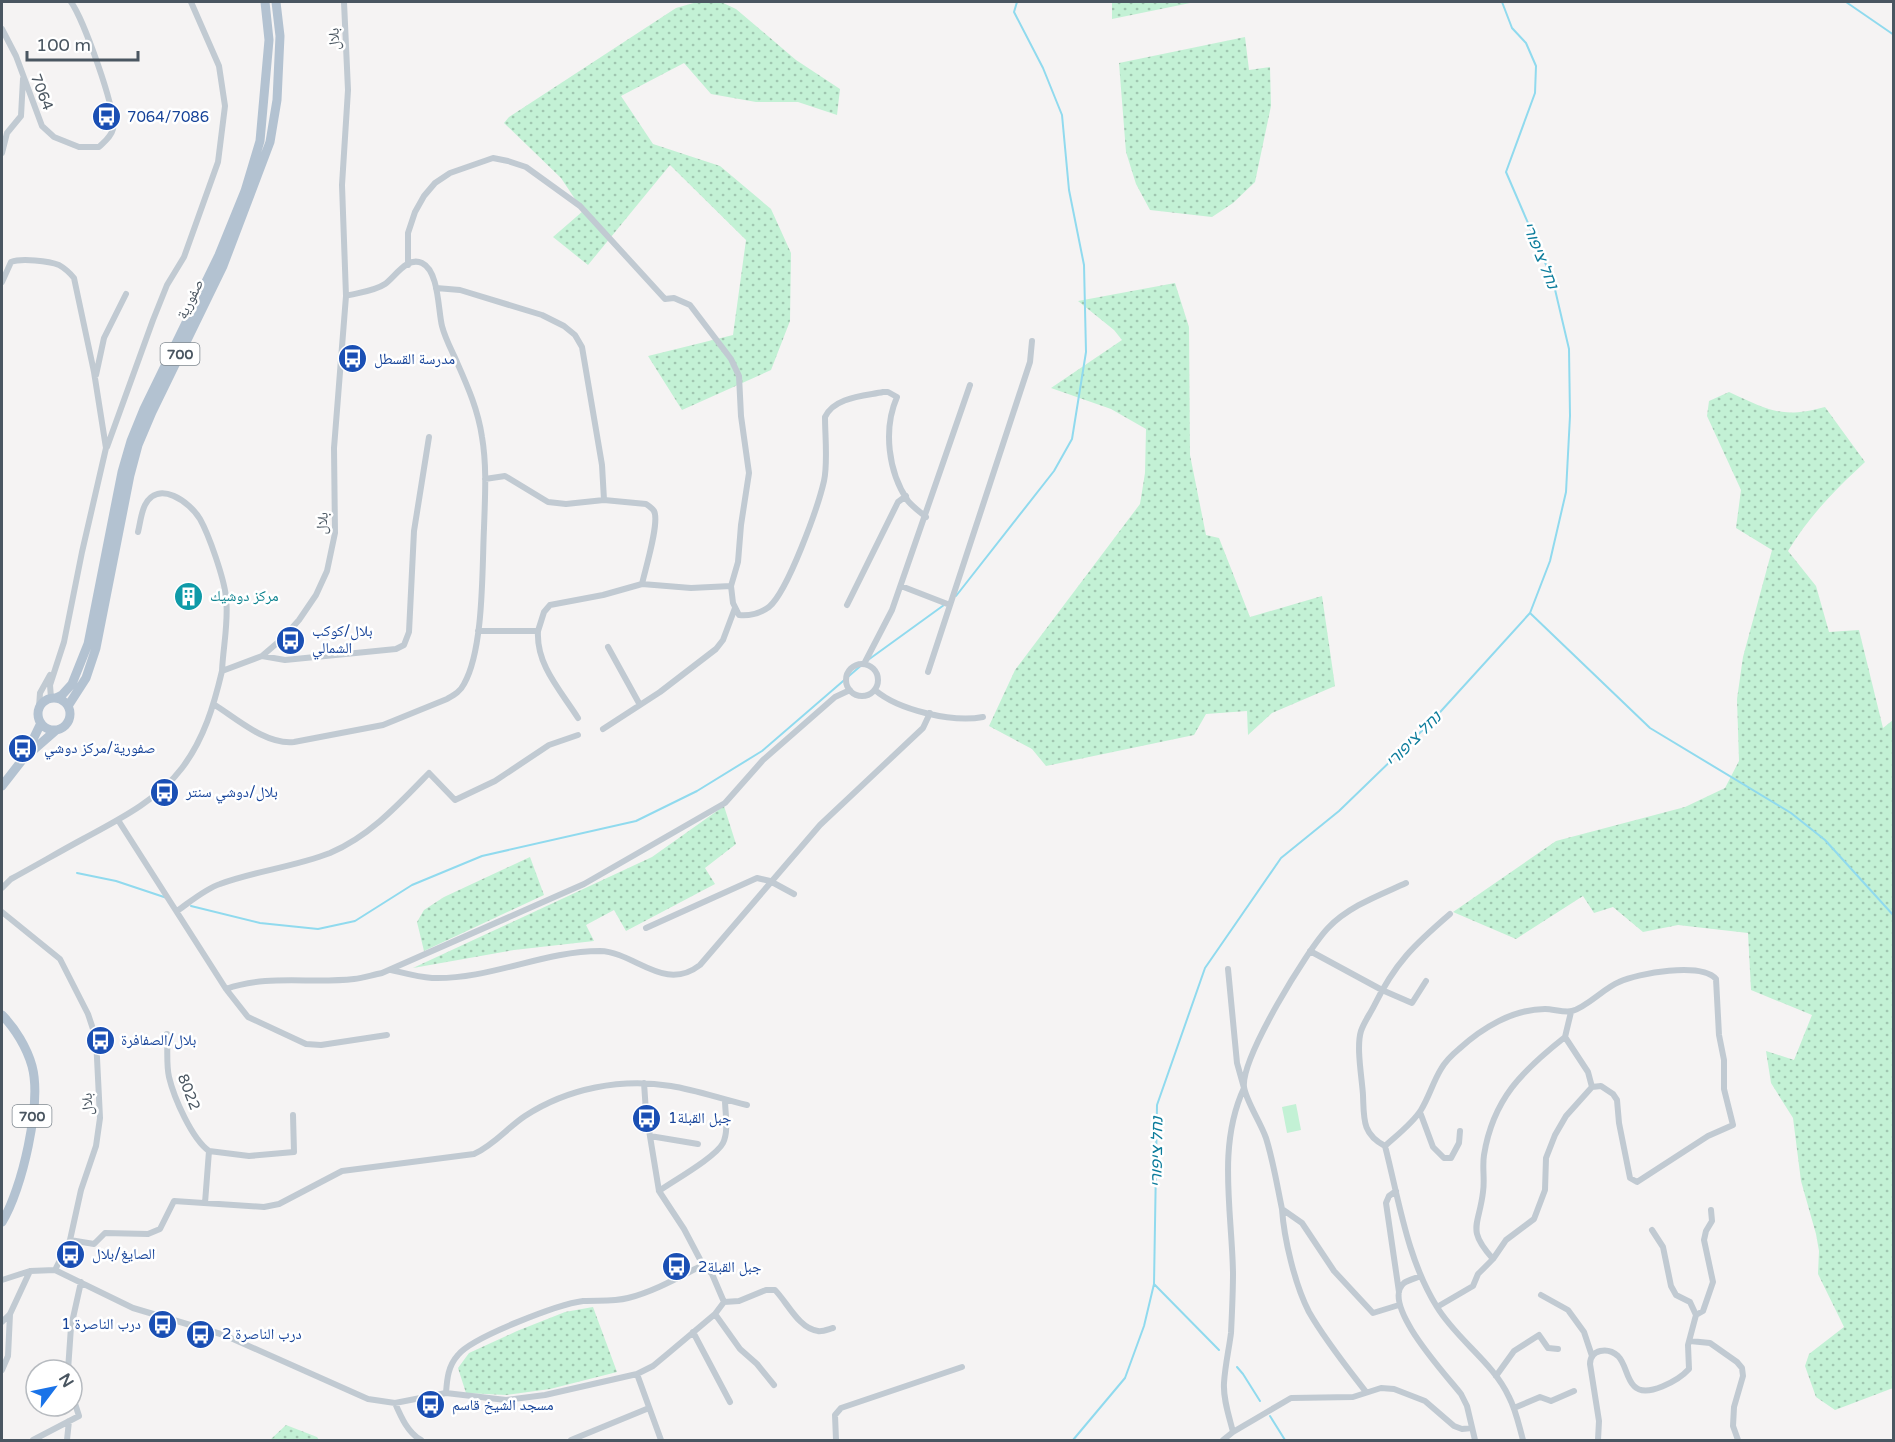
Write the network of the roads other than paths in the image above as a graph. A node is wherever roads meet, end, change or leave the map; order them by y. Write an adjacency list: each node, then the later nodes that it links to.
1 (71, 2): 7 (street, 7064)
2 (191, 2): 18 (street)
3 (265, 2): 40 (main road, صفورية / 700)
4 (276, 2): 43 (main road, صفورية / 700)
5 (344, 2): 13 (street, بلال)
6 (3, 34): 7 (street, 7064)
7 (23, 77): 8 (street)
8 (2, 153)
9 (408, 265): 11 (street); 13 (street); 25 (street)
10 (2, 282): 15 (street)
11 (436, 288): 19 (street); 21 (street)
12 (126, 294): 15 (street)
13 (346, 296): 33 (street, بلال)
14 (1032, 341): 28 (street)
15 (95, 379): 18 (street)
16 (970, 385): 22 (street)
17 (429, 437): 33 (street)
18 (106, 448): 35 (street)
19 (485, 479): 21 (street); 30 (street)
20 (906, 496): 22 (street); 27 (street); 29 (street)
21 (603, 500): 24 (street)
22 (926, 517): 26 (street)
23 (138, 532): 36 (street)
24 (642, 584): 25 (street); 31 (street)
25 (731, 586): 29 (street)
26 (901, 586): 28 (street); 34 (street)
27 (847, 605)
28 (950, 605): 37 (street)
29 (735, 608): 42 (street)
30 (478, 631): 31 (street); 41 (street)
31 (538, 631): 47 (street)
32 (608, 647): 42 (street)
33 (262, 656): 36 (street, بلال)
34 (864, 664): 38 (street); 39 (street)
35 (54, 670): 40 (street); 44 (street)
36 (222, 671): 41 (street)
37 (928, 672)
38 (850, 690): 39 (street); 65 (street)
39 (875, 690): 45 (street)
40 (53, 698): 43 (main road); 44 (main road, 700)
41 (215, 705): 54 (street)
42 (640, 705): 49 (street)
43 (68, 706): 50 (main road, 700)
44 (39, 707): 48 (main road)
45 (930, 713): 46 (street); 55 (street)
46 (983, 717)
47 (578, 718)
48 (41, 723): 50 (main road); 52 (main road, 700)
49 (603, 729)
50 (55, 730): 52 (main road, 700)
51 (578, 735): 59 (street)
52 (23, 759): 53 (main road, 700)
53 (2, 786)
54 (118, 820): 57 (street); 59 (street)
55 (770, 881): 58 (street); 62 (street); 65 (street)
56 (1407, 883): 63 (street)
57 (2, 888)
58 (794, 894)
59 (177, 911): 67 (street)
60 (2, 912): 93 (street, بلال)
61 (1450, 914): 68 (street)
62 (646, 928)
63 (1310, 951): 68 (street); 76 (street)
64 (1228, 969): 76 (street)
65 (390, 970): 67 (street)
66 (1426, 981): 68 (street)
67 (226, 989): 72 (street)
68 (1382, 990): 84 (street)
69 (1571, 1012): 73 (street); 75 (street); 79 (street)
70 (2, 1014): 91 (main road, 700)
71 (167, 1034): 85 (street, 8022)
72 (387, 1035)
73 (1565, 1037): 75 (street); 94 (street)
74 (644, 1083): 77 (street); 82 (street); 88 (street)
75 (1592, 1087): 94 (street)
76 (1244, 1088): 89 (street); 131 (street)
77 (725, 1100): 78 (street); 86 (street)
78 (747, 1105)
79 (1420, 1112): 81 (street); 84 (street)
80 (293, 1114): 85 (street)
81 (1460, 1131)
82 (650, 1136): 83 (street); 86 (street)
83 (698, 1144)
84 (1385, 1146): 87 (street)
85 (209, 1151): 88 (street)
86 (658, 1191): 95 (street)
87 (1396, 1191): 98 (street); 101 (street)
88 (205, 1203): 93 (street)
89 (1282, 1209): 104 (street); 122 (street)
90 (1711, 1210): 108 (street)
91 (2, 1222)
92 (1652, 1230): 108 (street)
93 (70, 1240): 96 (street, بلال)
94 (1493, 1259): 105 (street)
95 (703, 1265): 103 (street); 123 (street)
96 (55, 1270): 97 (street); 100 (street)
97 (30, 1271): 99 (street); 106 (street)
98 (1421, 1276): 101 (street); 105 (street)
99 (2, 1280)
100 (81, 1282): 115 (street); 125 (street)
101 (1399, 1292): 104 (street)
102 (1541, 1295): 114 (street)
103 (724, 1302): 107 (street); 110 (street)
104 (1399, 1305): 130 (street)
105 (1437, 1307): 119 (street)
106 (10, 1314): 109 (street); 117 (street)
107 (715, 1314): 111 (street); 120 (street)
108 (1696, 1315): 112 (street)
109 (2, 1322)
110 (833, 1328)
111 (693, 1332): 118 (street); 124 (street)
112 (1690, 1341): 114 (street); 142 (street)
113 (1558, 1349): 119 (street)
114 (1592, 1356): 141 (street)
115 (69, 1358)
116 (962, 1367): 137 (street)
117 (2, 1370)
118 (636, 1374): 123 (street); 126 (street)
119 (1496, 1377): 127 (street)
120 (774, 1385)
121 (1574, 1391): 127 (street)
122 (1366, 1392): 130 (street); 131 (street)
123 (446, 1393): 125 (street)
124 (730, 1402)
125 (394, 1403): 134 (street)
126 (649, 1408): 135 (street); 136 (street)
127 (1514, 1408): 140 (street)
128 (75, 1418): 129 (street)
129 (69, 1421): 132 (street); 133 (street)
130 (1472, 1428): 139 (street)
131 (1233, 1432): 138 (street)
132 (33, 1440)
133 (67, 1440)
134 (421, 1440)
135 (571, 1440)
136 (661, 1440)
137 (836, 1440)
138 (1223, 1440)
139 (1475, 1440)
140 (1523, 1440)
141 (1598, 1440)
142 (1738, 1440)

